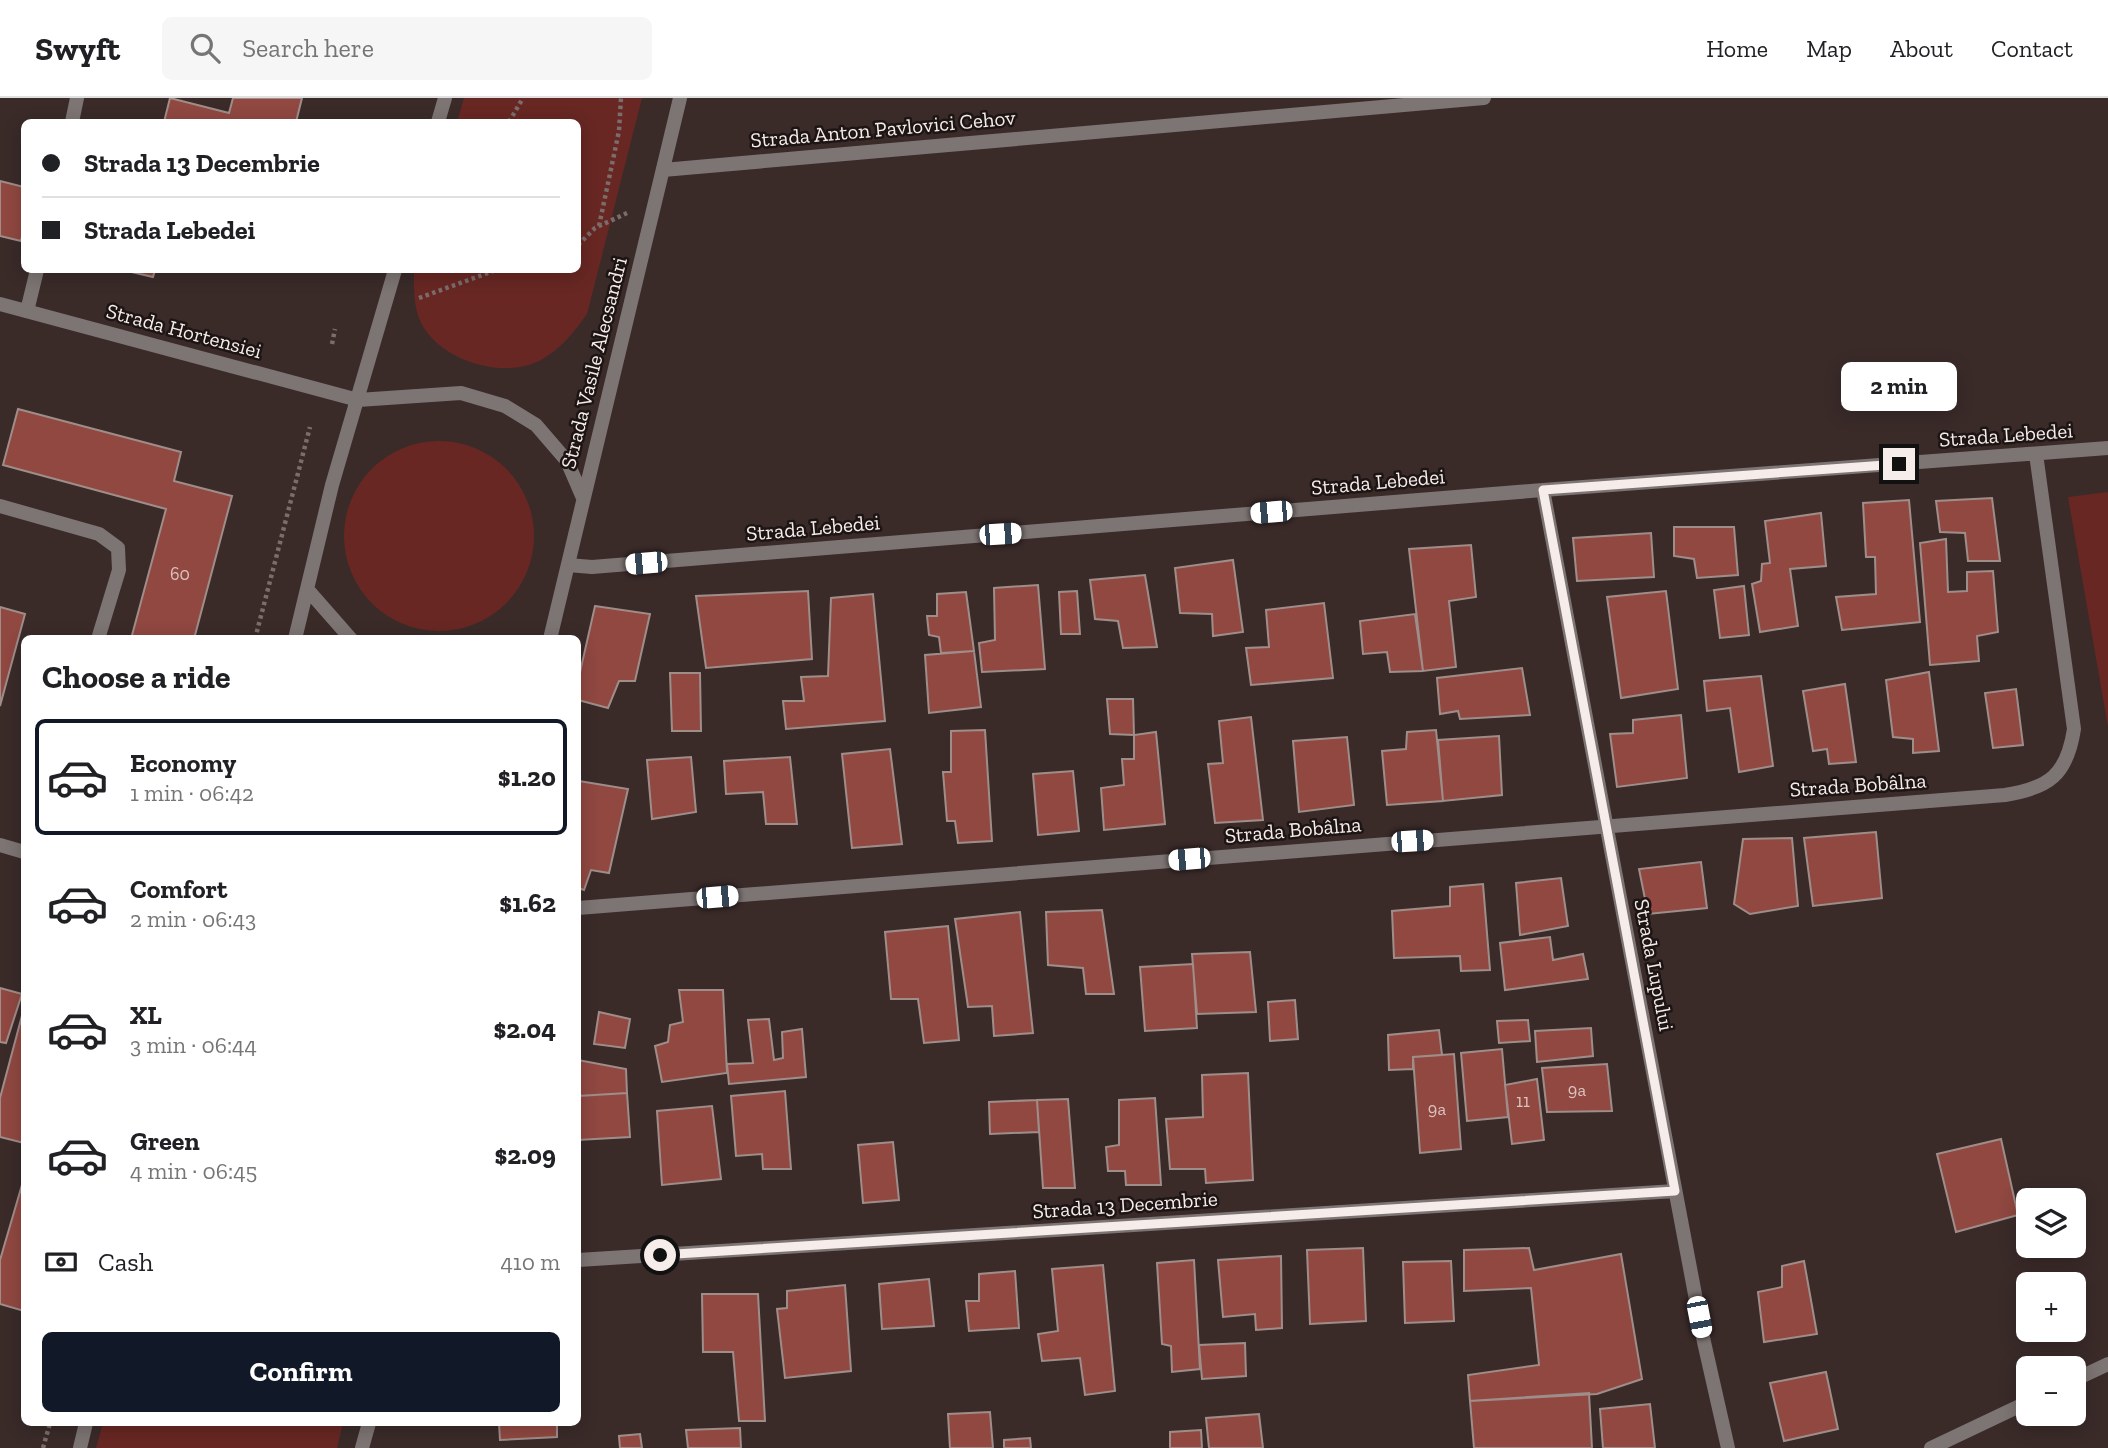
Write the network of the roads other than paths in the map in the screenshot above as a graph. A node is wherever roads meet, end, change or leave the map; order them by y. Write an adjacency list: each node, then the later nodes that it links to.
1 (77, 98): 5 (street)
2 (445, 98): 6 (street)
3 (680, 98): 7 (street, Strada Vasile Alecsandri)
4 (1484, 98): 7 (street, Strada Anton Pavlovici Cehov)
5 (73, 119)
6 (439, 119)
7 (663, 170): 16 (street, Strada Vasile Alecsandri)
8 (36, 273): 11 (street)
9 (394, 273): 12 (street)
10 (0, 304): 11 (street, Strada Hortensiei)
11 (27, 311): 12 (street, Strada Hortensiei)
12 (358, 400): 16 (street, Strada Hortensiei); 19 (street)
13 (2108, 448): 14 (street, Strada Lebedei)
14 (2036, 454): 15 (street, Strada Lebedei); 24 (street, Strada Bobâlna)
15 (1543, 490): 18 (street, Strada Lebedei); 24 (street, Strada Lupului)
16 (583, 498): 18 (street, Strada Vasile Alecsandri)
17 (0, 506): 20 (street)
18 (568, 565): 23 (street, Strada Vasile Alecsandri)
19 (308, 590): 21 (street); 22 (street)
20 (99, 635)
21 (296, 635)
22 (347, 635)
23 (551, 635)
24 (1606, 825): 27 (street, Strada Bobâlna); 28 (street, Strada Lupului)
25 (0, 845): 26 (street)
26 (21, 851)
27 (581, 908)
28 (1675, 1191): 29 (street, Strada 13 Decembrie); 37 (street, Strada Lupului)
29 (581, 1260)
30 (2108, 1364): 31 (street)
31 (2086, 1374)
32 (2016, 1408): 38 (street)
33 (85, 1426): 35 (street)
34 (368, 1426): 36 (street)
35 (80, 1448)
36 (362, 1448)
37 (1728, 1448)
38 (1931, 1448)

